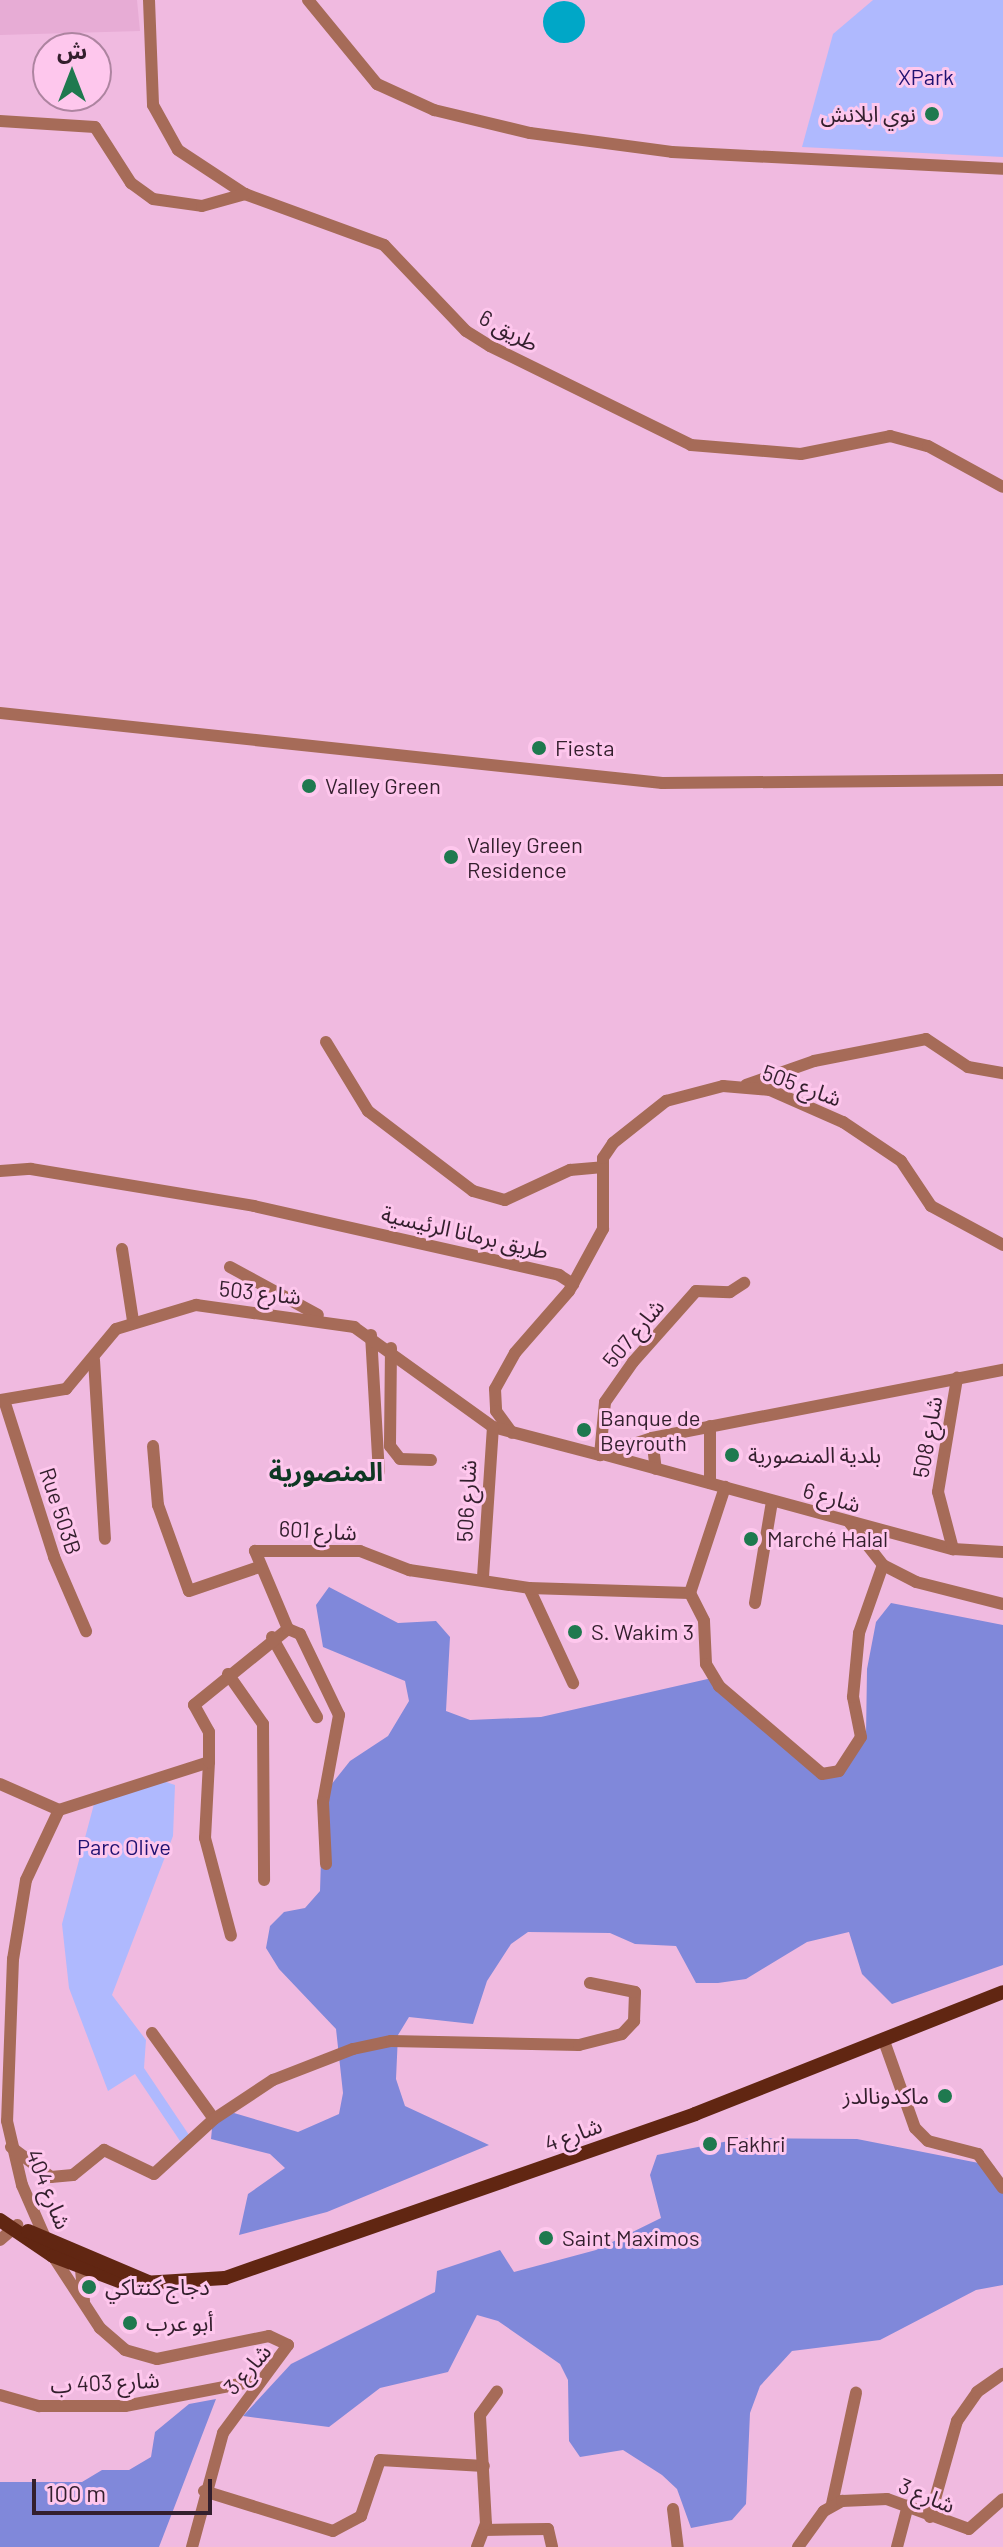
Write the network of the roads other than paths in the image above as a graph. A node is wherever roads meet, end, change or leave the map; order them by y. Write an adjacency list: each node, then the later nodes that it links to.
1 (149, 0): 5 (street, طريق 6)
2 (308, 0): 4 (street)
3 (0, 121): 5 (street)
4 (1003, 169)
5 (245, 194): 6 (street, طريق 6)
6 (1003, 487)
7 (0, 703): 8 (street)
8 (16, 711): 9 (street); 10 (street)
9 (0, 713)
10 (1003, 780)
11 (326, 1042): 14 (street)
12 (1003, 1073): 13 (street)
13 (743, 1086): 14 (street, شارع 505); 16 (street, شارع 505)
14 (603, 1167): 20 (street)
15 (0, 1171): 20 (street, طريق برمانا الرئيسية)
16 (1003, 1245)
17 (122, 1249): 22 (street)
18 (230, 1267): 21 (street)
19 (744, 1283): 34 (street, شارع 507)
20 (573, 1284): 31 (street)
21 (332, 1320): 22 (street, شارع 503); 23 (street, شارع 503)
22 (133, 1321): 25 (street, شارع 503)
23 (371, 1335): 24 (street, شارع 503); 37 (street)
24 (391, 1348): 30 (street, شارع 503); 35 (street)
25 (94, 1357): 28 (street, شارع 503); 42 (street)
26 (1003, 1370): 27 (street)
27 (957, 1378): 29 (street); 43 (street, شارع 508)
28 (2, 1400): 53 (street, Rue 503B)
29 (710, 1426): 32 (street); 38 (street)
30 (493, 1427): 31 (street, شارع 503); 47 (street, شارع 506)
31 (514, 1435): 34 (street)
32 (652, 1438): 34 (street); 36 (street)
33 (153, 1446): 46 (street)
34 (603, 1455): 36 (street, شارع 6)
35 (431, 1460)
36 (656, 1469): 38 (street, شارع 6)
37 (379, 1472)
38 (710, 1483): 39 (street, شارع 6)
39 (725, 1487): 40 (street, شارع 6); 49 (street)
40 (772, 1501): 41 (street, شارع 6); 50 (street)
41 (850, 1523): 43 (street, شارع 6); 45 (street)
42 (105, 1539)
43 (953, 1549): 44 (street, شارع 6)
44 (1003, 1552)
45 (883, 1565): 49 (street); 51 (street)
46 (256, 1568): 47 (street, شارع 601); 52 (street)
47 (483, 1577): 48 (street, شارع 601)
48 (529, 1588): 49 (street, شارع 601); 56 (street)
49 (690, 1593)
50 (755, 1603)
51 (1003, 1604)
52 (288, 1629): 54 (street); 61 (street)
53 (86, 1631)
54 (272, 1637): 55 (street); 57 (street)
55 (228, 1674): 58 (street); 62 (street)
56 (573, 1683)
57 (317, 1717)
58 (209, 1762): 60 (street); 63 (street)
59 (0, 1784): 60 (street)
60 (59, 1810): 69 (street, شارع 404)
61 (326, 1864)
62 (264, 1880)
63 (231, 1936)
64 (590, 1983): 68 (street)
65 (1003, 1992): 67 (main road, شارع 4)
66 (152, 2033): 68 (street)
67 (884, 2041): 70 (street); 73 (main road, شارع 4)
68 (214, 2119): 69 (street)
69 (9, 2145): 72 (street, شارع 404)
70 (1003, 2188)
71 (5, 2226): 72 (main road, شارع 4)
72 (52, 2250): 73 (main road, شارع 4); 74 (street, شارع 3)
73 (80, 2263): 74 (street, شارع 3)
74 (85, 2304): 76 (street, شارع 3)
75 (1003, 2374): 86 (street)
76 (260, 2380): 79 (street, شارع 403 ب); 81 (street, شارع 3)
77 (497, 2392): 80 (street)
78 (856, 2393): 83 (street)
79 (0, 2395)
80 (484, 2466): 81 (street); 87 (street)
81 (204, 2491): 88 (street, شارع 3)
82 (1003, 2499): 86 (street, شارع 3)
83 (832, 2504): 84 (street, شارع 3); 92 (street)
84 (908, 2505): 86 (street, شارع 3); 93 (street)
85 (673, 2509): 91 (street)
86 (930, 2517)
87 (484, 2530): 89 (street); 90 (street)
88 (192, 2547)
89 (477, 2547)
90 (552, 2547)
91 (678, 2547)
92 (798, 2547)
93 (897, 2547)

